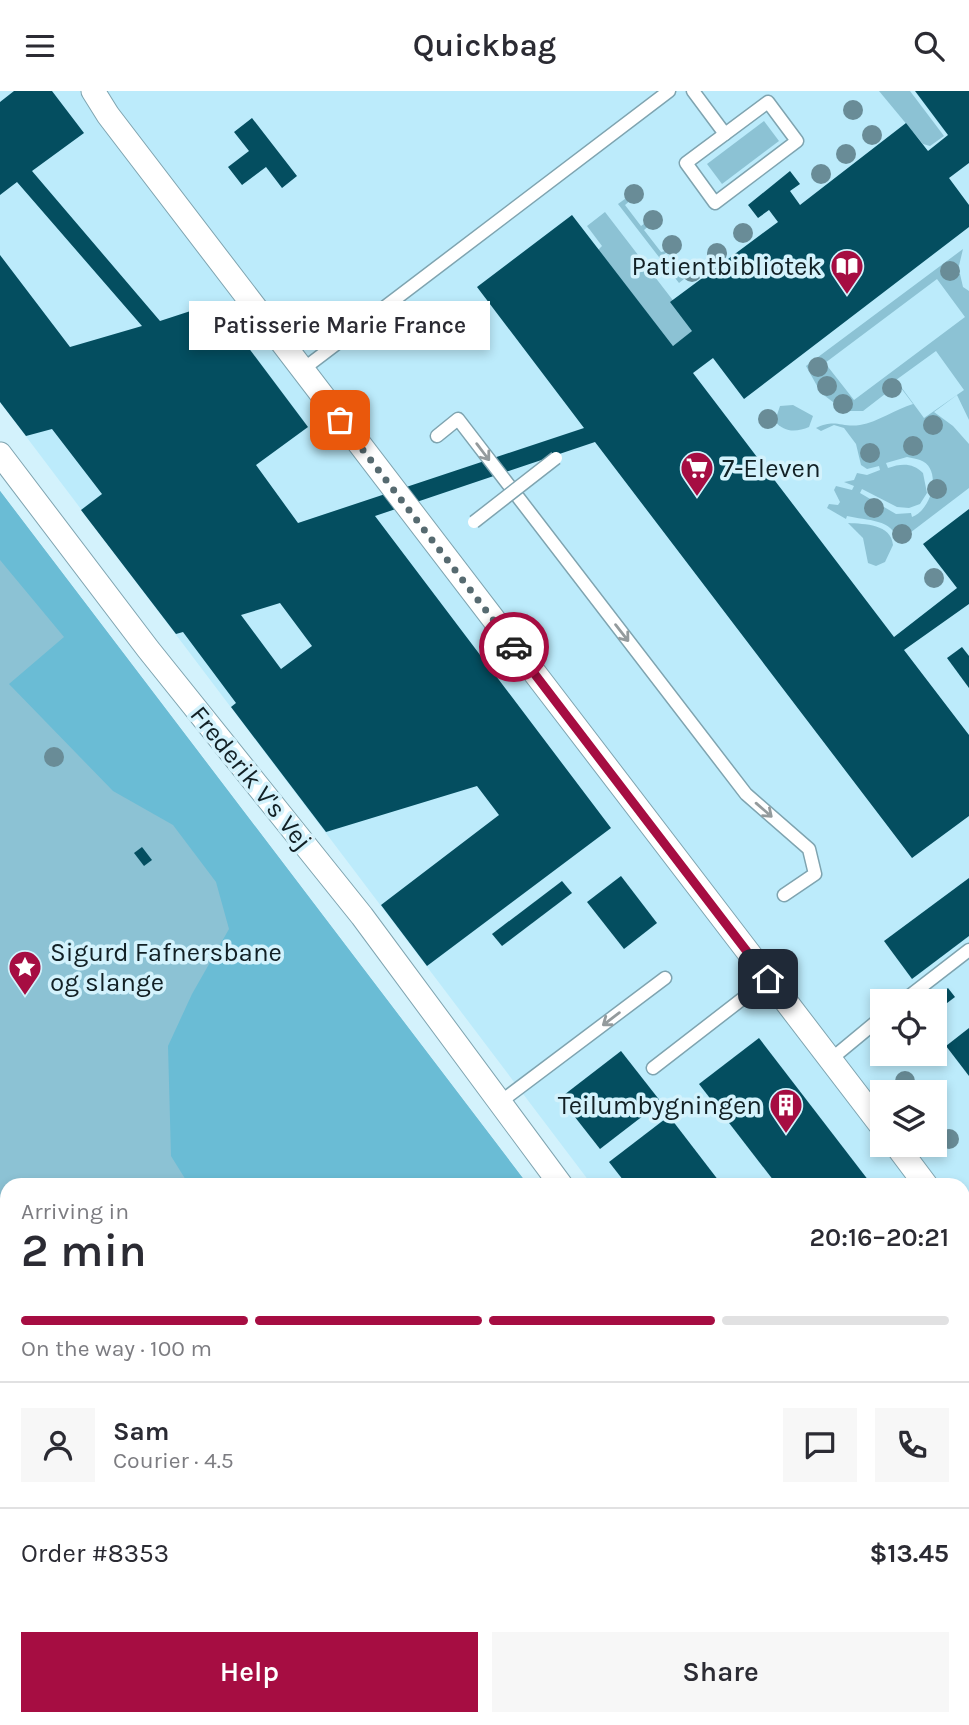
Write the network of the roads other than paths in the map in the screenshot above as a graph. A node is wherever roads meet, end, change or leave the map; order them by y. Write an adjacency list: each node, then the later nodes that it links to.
1 (93, 91): 5 (street)
2 (669, 91): 5 (lane)
3 (694, 91): 4 (lane)
4 (725, 134): 4 (lane)
5 (302, 370): 13 (street)
6 (437, 436): 10 (lane, one-way to 10)
7 (0, 454): 18 (street, Frederik V's Vej)
8 (556, 458): 9 (lane, bridge)
9 (474, 522)
10 (785, 895)
11 (969, 950): 14 (lane)
12 (665, 978): 18 (lane, one-way to 18)
13 (768, 979): 16 (street); 17 (lane)
14 (919, 989)
15 (870, 1027): 16 (lane)
16 (830, 1060): 19 (street)
17 (653, 1068)
18 (499, 1103): 21 (street, Frederik V's Vej)
19 (870, 1112)
20 (904, 1157): 22 (street)
21 (556, 1178)
22 (921, 1178)

